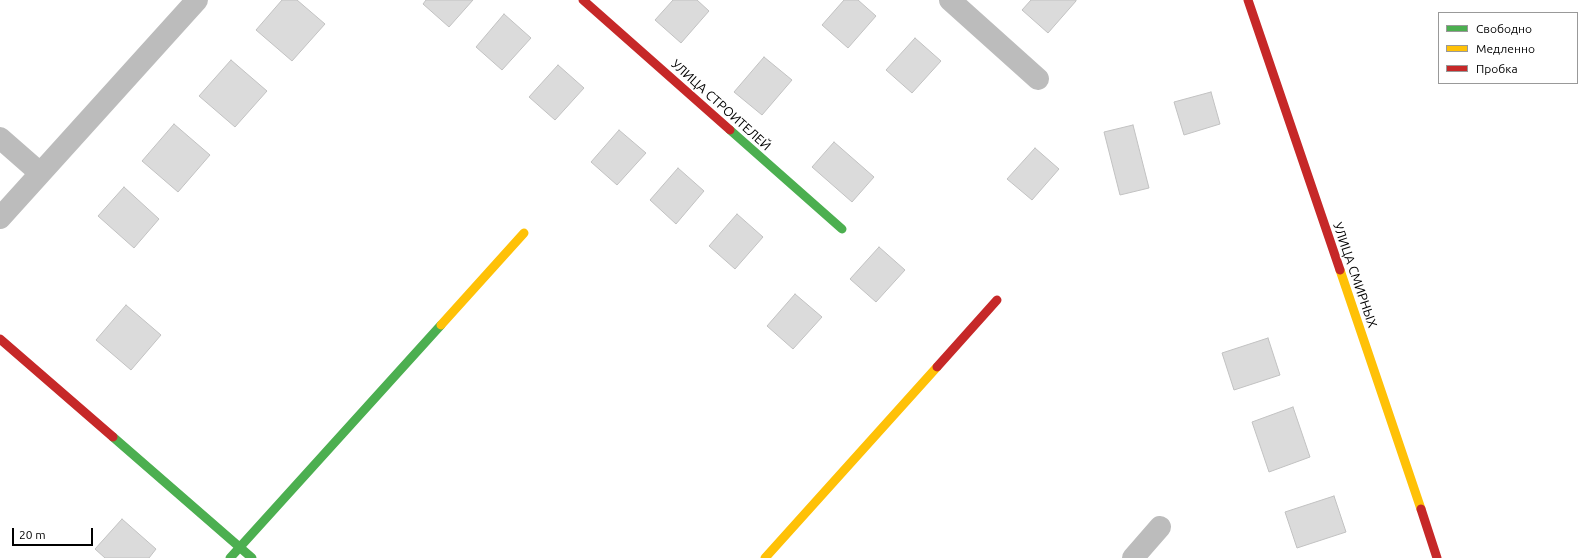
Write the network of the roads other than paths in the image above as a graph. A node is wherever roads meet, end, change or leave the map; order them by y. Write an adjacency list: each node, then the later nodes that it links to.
1 (197, 0): 7 (street)
2 (583, 0): 9 (street, УЛИЦА СТРОИТЕЛЕЙ)
3 (950, 0): 5 (street)
4 (1248, 0): 19 (street, УЛИЦА СМИРНЫХ)
5 (1038, 79)
6 (0, 138): 7 (street)
7 (40, 173): 8 (street)
8 (0, 218)
9 (842, 229)
10 (524, 233): 14 (street)
11 (997, 300): 17 (street)
12 (0, 339): 14 (street)
13 (1160, 527): 18 (street)
14 (240, 547): 15 (street); 16 (street)
15 (230, 558)
16 (252, 558)
17 (765, 558)
18 (1133, 558)
19 (1437, 558)

